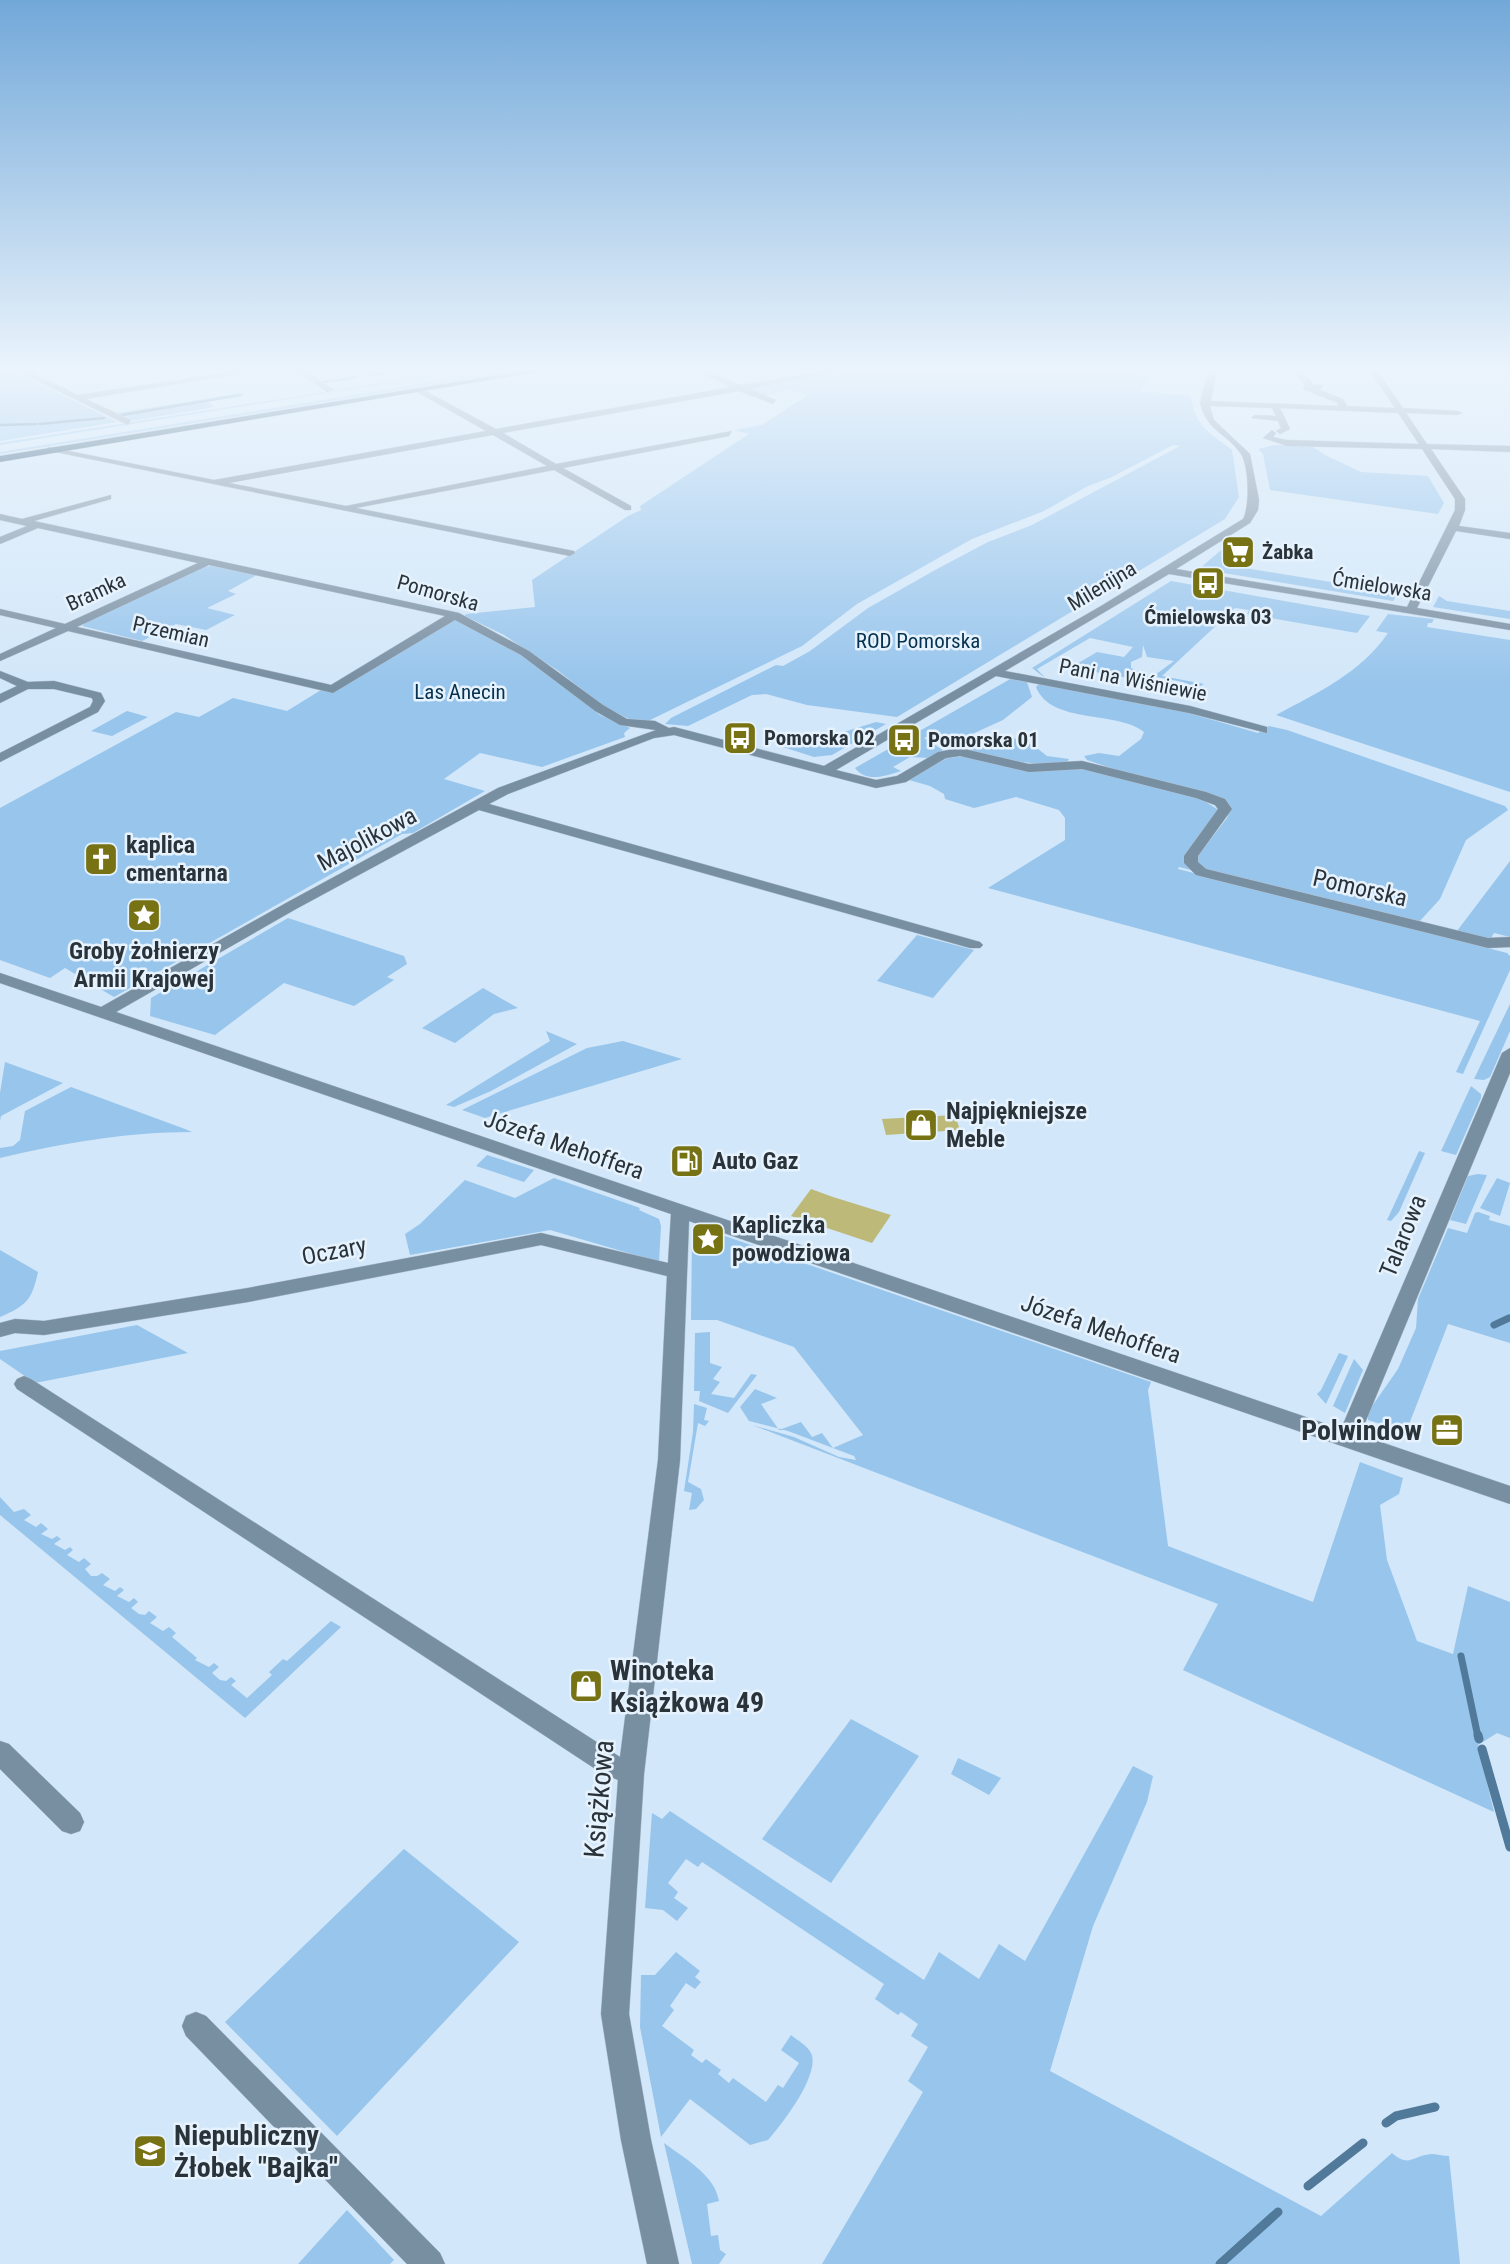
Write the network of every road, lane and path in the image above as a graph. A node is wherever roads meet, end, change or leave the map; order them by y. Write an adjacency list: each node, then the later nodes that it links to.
1 (161, 473): 7 (street)
2 (269, 473): 7 (street)
3 (521, 473): 9 (street)
4 (567, 473): 10 (street)
5 (1248, 473): 19 (street, Milenijna)
6 (1442, 473): 14 (street)
7 (212, 483): 9 (street)
8 (107, 497): 12 (street)
9 (341, 508): 17 (street)
10 (628, 508)
11 (0, 517): 12 (street, Pomorska)
12 (22, 522): 13 (street, Pomorska)
13 (37, 525): 16 (street); 18 (street, Pomorska)
14 (1453, 528): 15 (street); 20 (street)
15 (1510, 536)
16 (0, 541)
17 (570, 553)
18 (208, 562): 22 (street, Pomorska); 24 (street, Bramka)
19 (1166, 570): 20 (street, Ćmielowska); 26 (street, Milenijna)
20 (1411, 610): 23 (street, Ćmielowska)
21 (0, 612): 24 (street, Przemian)
22 (455, 615): 24 (street, Przemian); 31 (street, Pomorska)
23 (1510, 626)
24 (66, 628): 25 (street, Bramka)
25 (0, 658)
26 (993, 672): 30 (street, Pani na Wiśniewie); 33 (street, Milenijna)
27 (0, 674): 28 (street)
28 (26, 686): 29 (street); 32 (street)
29 (0, 699)
30 (1263, 730)
31 (666, 732): 33 (street, Pomorska); 34 (street, Majolikowa)
32 (0, 758)
33 (825, 771): 35 (street, Pomorska)
34 (477, 805): 36 (street); 38 (street, Majolikowa)
35 (1510, 942)
36 (975, 945)
37 (0, 978): 38 (street, Józefa Mehoffera)
38 (103, 1013): 40 (street, Józefa Mehoffera)
39 (1510, 1053): 44 (street, Talarowa)
40 (680, 1211): 41 (street, Książkowa); 44 (street, Józefa Mehoffera)
41 (676, 1270): 42 (street, Oczary); 47 (street, Książkowa)
42 (0, 1329)
43 (24, 1384): 47 (street)
44 (1347, 1440): 45 (street, Józefa Mehoffera)
45 (1510, 1495)
46 (0, 1752): 48 (street)
47 (631, 1774): 51 (street, Książkowa)
48 (71, 1822)
49 (197, 2026): 50 (street)
50 (429, 2264)
51 (663, 2264)

